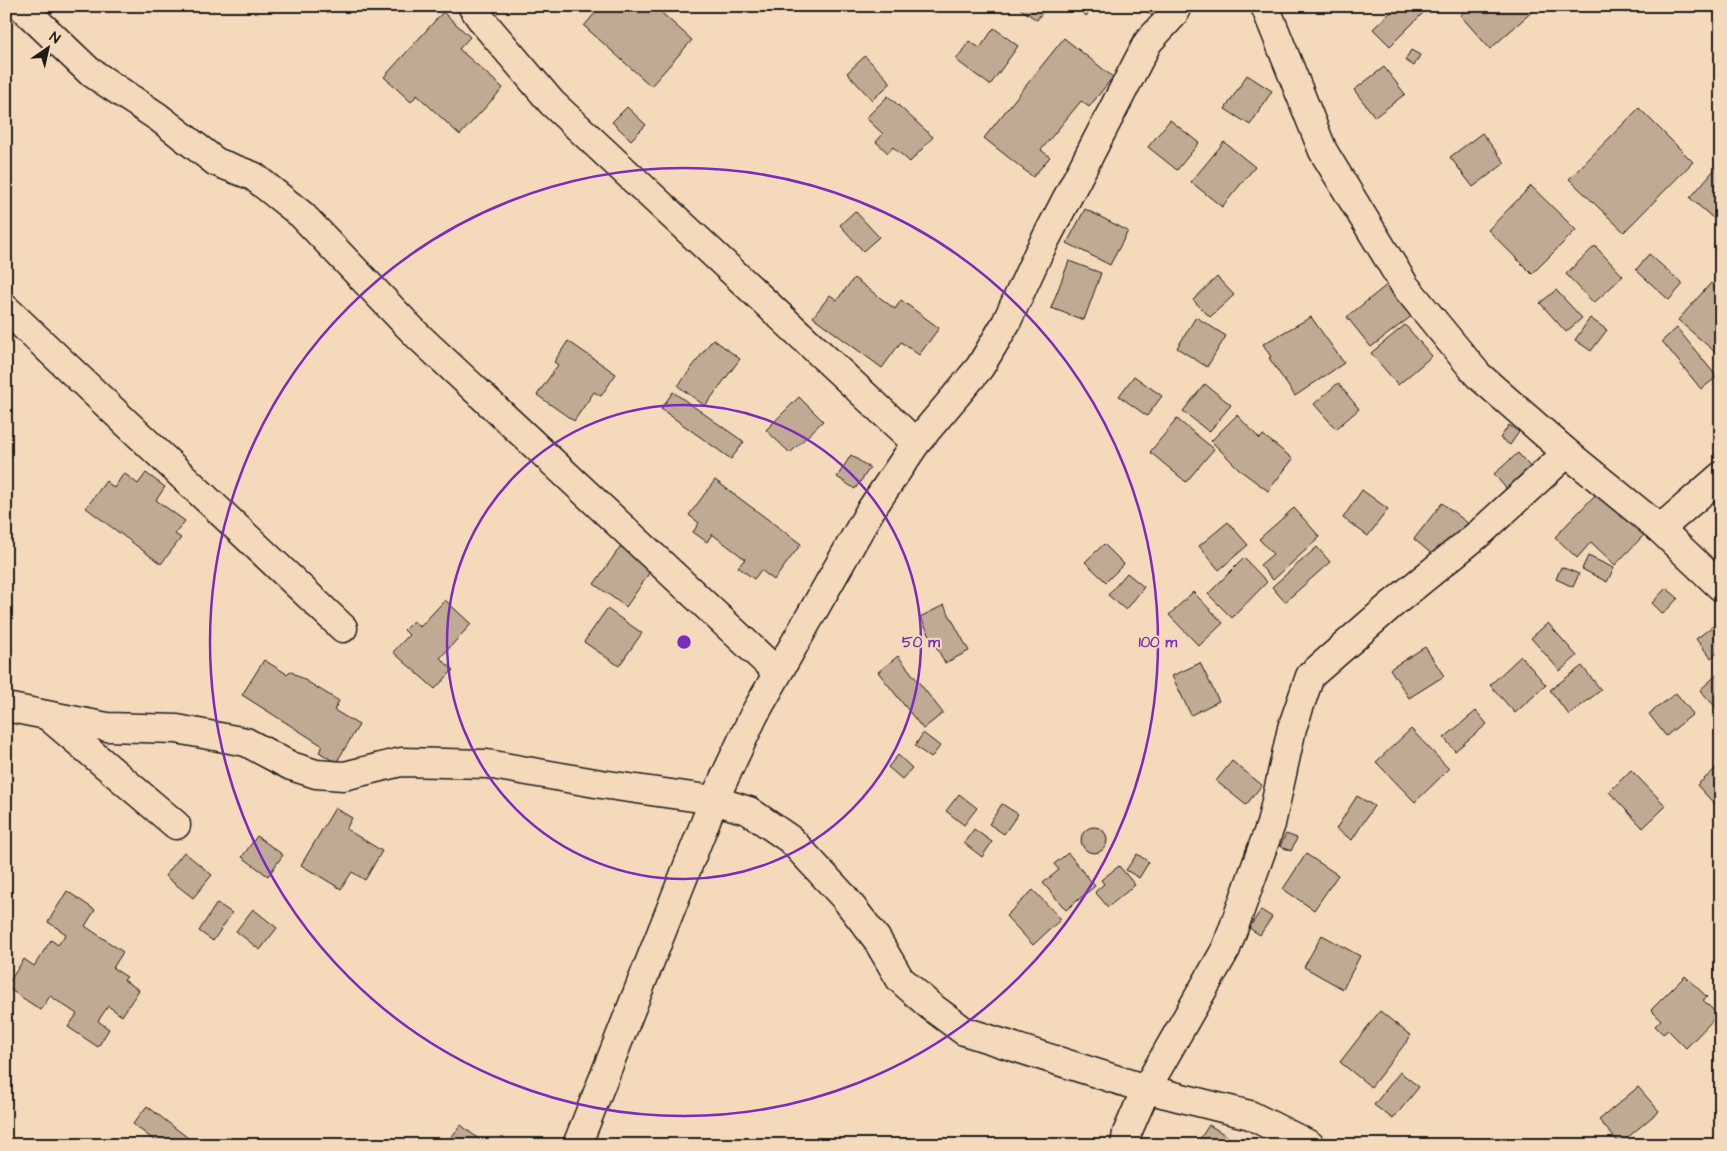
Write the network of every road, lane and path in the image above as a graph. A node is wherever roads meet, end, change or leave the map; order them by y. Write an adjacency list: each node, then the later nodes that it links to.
1 (22, 6): 12 (street)
2 (472, 6): 6 (street)
3 (1177, 6): 6 (street)
4 (1266, 6): 7 (street)
5 (6, 309): 11 (street)
6 (916, 443): 12 (street)
7 (1567, 453): 9 (street); 17 (street)
8 (1721, 476): 9 (street)
9 (1660, 529): 10 (street)
10 (1721, 587)
11 (343, 628)
12 (778, 672): 15 (street)
13 (6, 707): 14 (street)
14 (46, 714): 15 (street); 16 (street)
15 (714, 800): 17 (street); 18 (street)
16 (176, 825)
17 (1146, 1089): 19 (street); 20 (street)
18 (577, 1145)
19 (1125, 1145)
20 (1310, 1145)

